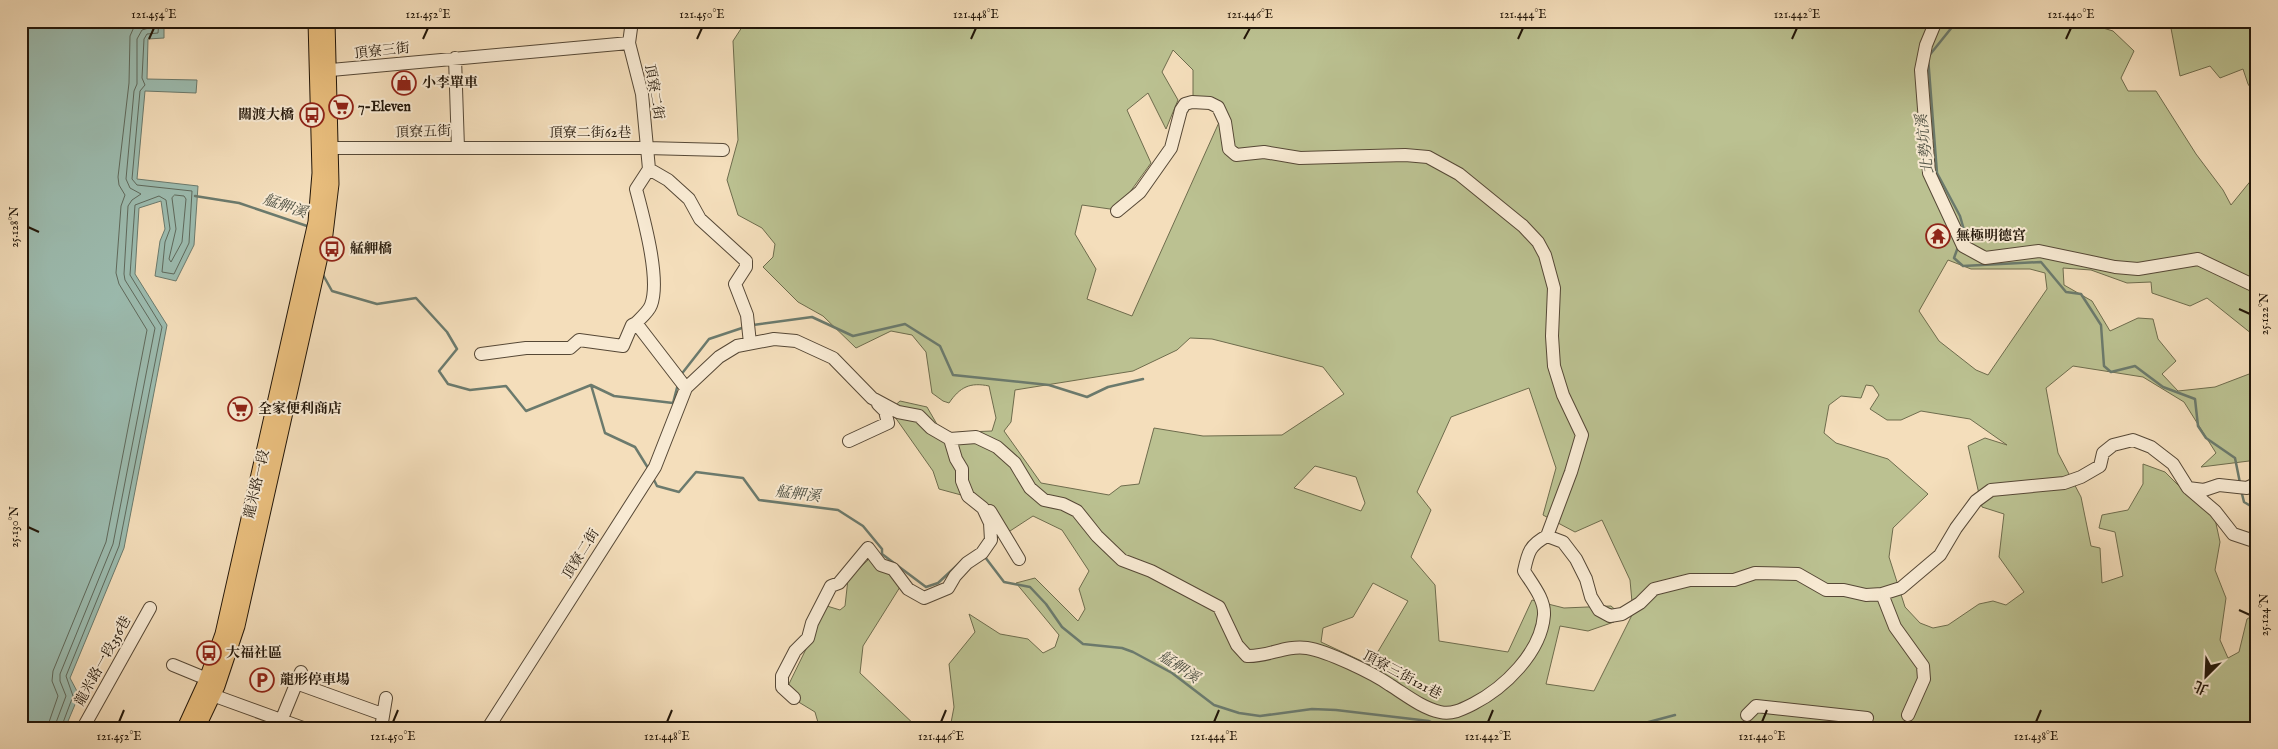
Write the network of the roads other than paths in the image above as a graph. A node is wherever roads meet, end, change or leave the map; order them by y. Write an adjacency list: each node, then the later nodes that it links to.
1 (316, 21): 7 (main road, 龍米路一段)
2 (327, 21): 7 (main road, 龍米路一段)
3 (632, 21): 5 (street, 頂寮二街)
4 (1936, 21): 15 (street)
5 (629, 43): 6 (street, 頂寮三街); 10 (street, 頂寮二街)
6 (455, 58): 7 (street, 頂寮三街); 9 (street, 頂寮五街)
7 (323, 71): 8 (main road, 龍米路一段); 14 (main road, 龍米路一段)
8 (332, 148): 9 (street, 頂寮五街); 14 (main road, 龍米路一段)
9 (458, 148): 10 (street, 頂寮二街62巷)
10 (647, 148): 11 (street, 頂寮二街62巷); 12 (street, 頂寮二街)
11 (723, 150)
12 (649, 169): 16 (street); 17 (street)
13 (1117, 211): 26 (street)
14 (318, 230): 32 (main road, 龍米路一段); 32 (main road, 龍米路一段)
15 (2257, 287)
16 (636, 323): 18 (street); 19 (street)
17 (749, 339): 19 (street, 頂寮二街); 20 (street)
18 (481, 354)
19 (686, 388): 44 (street, 頂寮二街)
20 (872, 398): 21 (street); 22 (street)
21 (950, 439): 25 (street); 26 (street, 頂寮三街121巷)
22 (849, 441)
23 (2257, 483): 24 (street)
24 (2188, 488): 27 (street); 29 (street)
25 (983, 508): 28 (street); 34 (street)
26 (1547, 536): 29 (street)
27 (2257, 542)
28 (1019, 559)
29 (1882, 594): 37 (street)
30 (150, 608): 40 (street, 龍米路一段356巷)
31 (172, 665): 32 (street)
32 (208, 689): 39 (street); 41 (main road, 龍米路一段); 42 (main road, 龍米路一段)
33 (386, 698): 35 (street)
34 (794, 698)
35 (382, 714): 39 (street); 43 (street)
36 (1747, 715): 38 (street)
37 (1908, 715)
38 (1867, 718)
39 (292, 725)
40 (84, 728)
41 (185, 728)
42 (197, 728)
43 (381, 728)
44 (488, 728)

